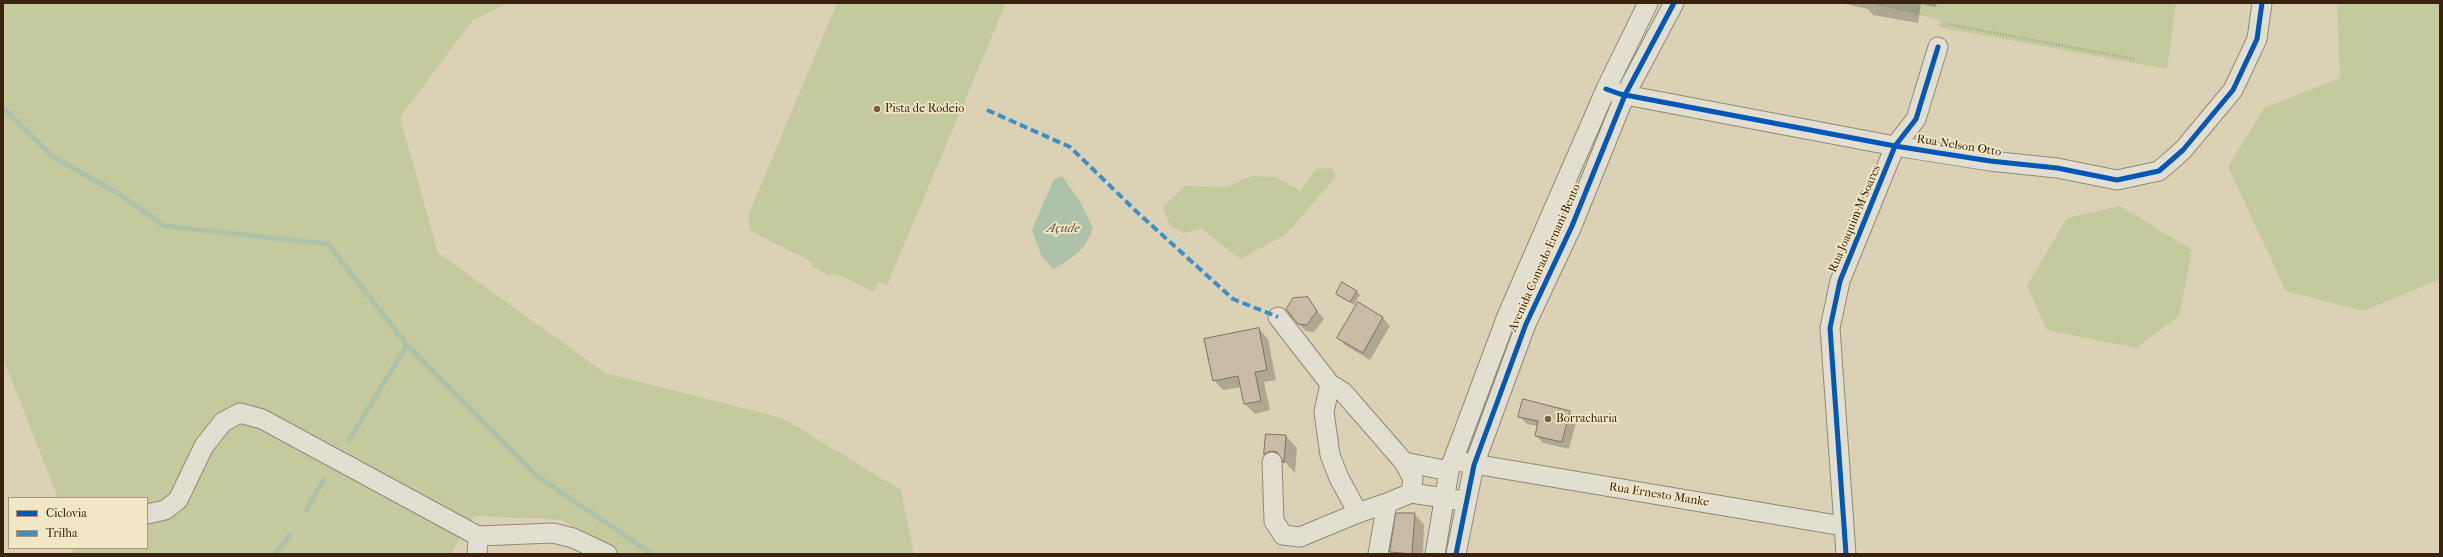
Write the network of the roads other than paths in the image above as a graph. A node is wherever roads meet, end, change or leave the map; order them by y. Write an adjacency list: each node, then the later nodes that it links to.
1 (1648, 3): 5 (street, Avenida Conrado Ernani Bento)
2 (1674, 3): 6 (street, Avenida Conrado Ernani Bento)
3 (2262, 3): 7 (street, Rua Nelson Otto)
4 (1938, 47): 7 (street, Rua Joaquim M Soares)
5 (1606, 89): 6 (street, Rua Nelson Otto); 8 (street, Avenida Conrado Ernani Bento)
6 (1625, 94): 7 (street, Rua Nelson Otto); 10 (street, Avenida Conrado Ernani Bento)
7 (1895, 146): 22 (street, Rua Joaquim M Soares)
8 (1507, 316): 10 (street); 15 (street, Avenida Conrado Ernani Bento)
9 (1278, 317): 11 (street)
10 (1526, 324): 14 (street, Avenida Conrado Ernani Bento)
11 (1330, 384): 13 (street); 20 (street)
12 (1272, 462): 20 (street)
13 (1404, 462): 15 (street, Rua Ernesto Manke); 16 (street)
14 (1474, 465): 15 (street, Rua Ernesto Manke); 18 (street, Avenida Conrado Ernani Bento); 22 (street, Rua Ernesto Manke)
15 (1451, 466): 17 (street, Avenida Conrado Ernani Bento)
16 (1411, 493): 17 (street); 19 (street)
17 (1446, 498): 18 (street); 26 (street, Avenida Conrado Ernani Bento)
18 (1466, 502): 27 (street, Avenida Conrado Ernani Bento)
19 (1387, 503): 20 (street); 25 (street)
20 (1358, 512)
21 (148, 514): 23 (street)
22 (1843, 526): 28 (street, Rua Joaquim M Soares)
23 (478, 545): 24 (street)
24 (607, 554)
25 (1378, 554)
26 (1435, 554)
27 (1456, 554)
28 (1846, 554)

